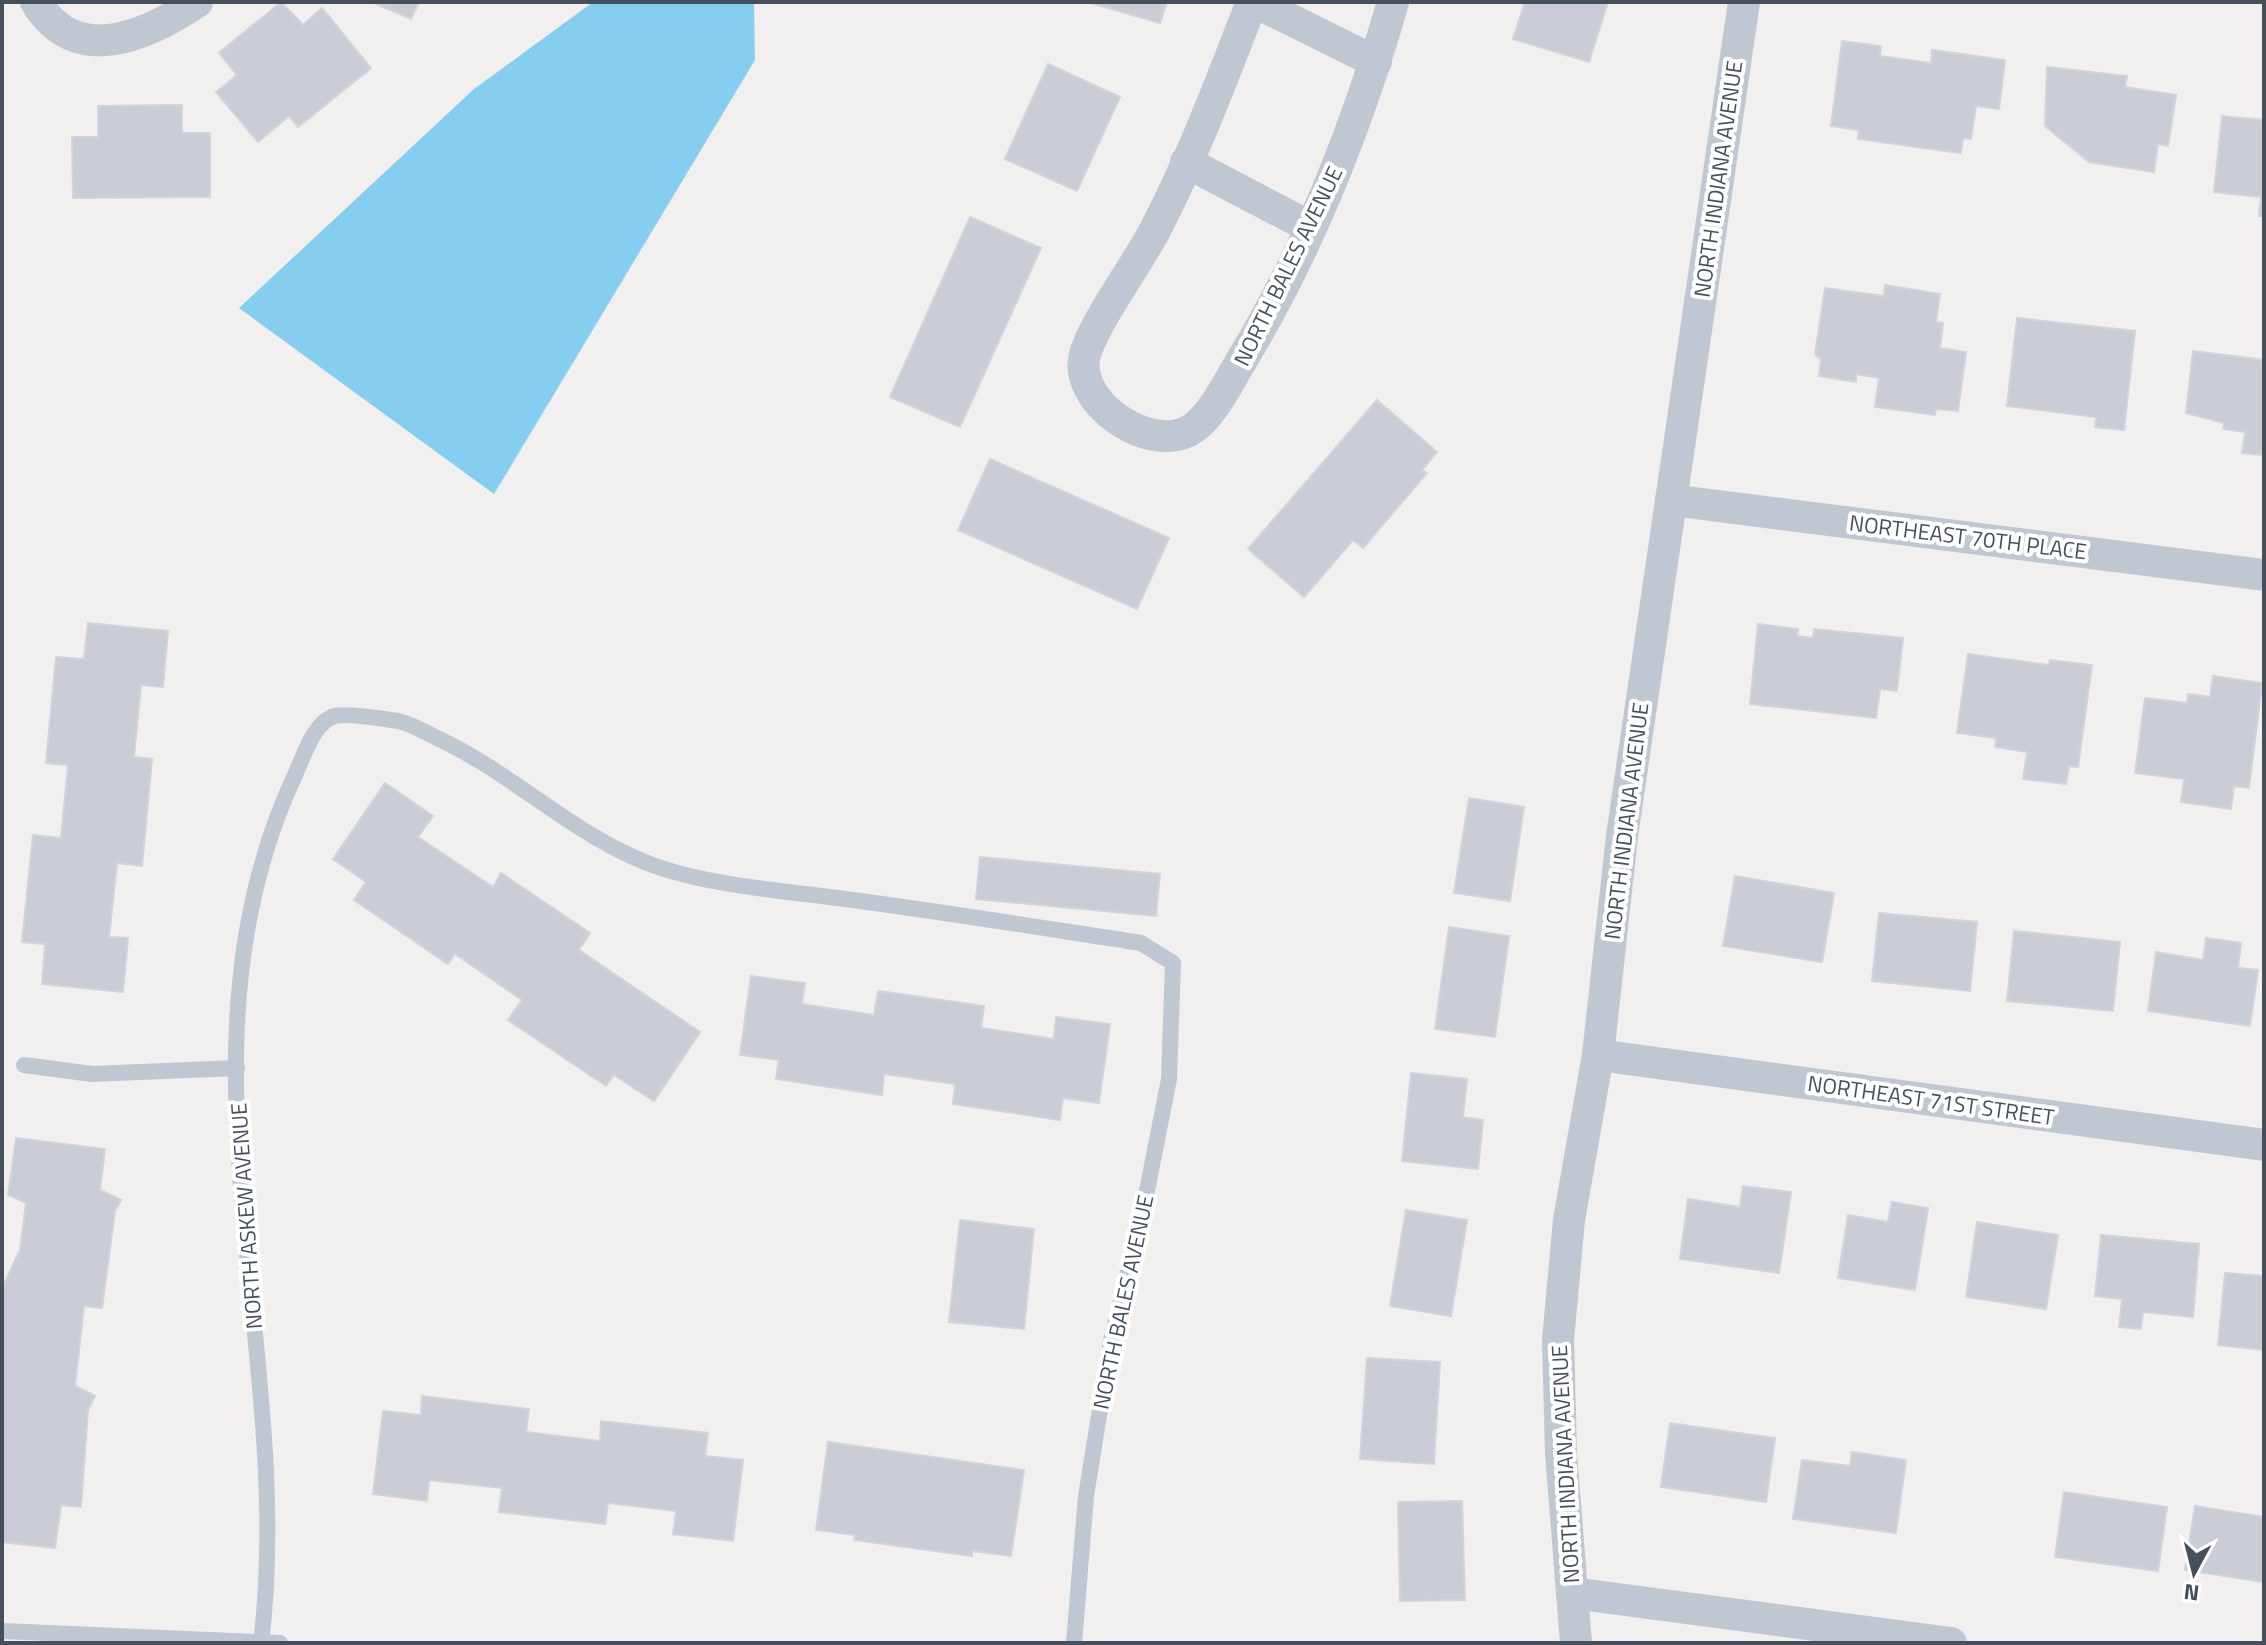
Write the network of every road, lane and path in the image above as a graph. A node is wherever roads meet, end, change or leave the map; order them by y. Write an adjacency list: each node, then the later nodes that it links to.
1 (36, 2): 2 (street)
2 (197, 2)
3 (1254, 2): 6 (street); 7 (street)
4 (1393, 2): 6 (street, NORTH BALES AVENUE)
5 (1744, 2): 9 (street, NORTH INDIANA AVENUE)
6 (1376, 62): 8 (street, NORTH BALES AVENUE)
7 (1186, 162): 8 (street); 8 (street, NORTH BALES AVENUE)
8 (1310, 227)
9 (1671, 500): 10 (street, NORTHEAST 70TH PLACE); 12 (street, NORTH INDIANA AVENUE)
10 (2264, 575)
11 (335, 716): 14 (lane, NORTH ASKEW AVENUE); 20 (lane, NORTH BALES AVENUE)
12 (1598, 1055): 15 (street, NORTHEAST 71ST STREET); 16 (street, NORTH INDIANA AVENUE)
13 (24, 1065): 14 (lane)
14 (237, 1068): 18 (lane, NORTH ASKEW AVENUE)
15 (2264, 1145)
16 (1572, 1593): 21 (street, NORTH INDIANA AVENUE); 22 (street)
17 (2, 1631): 18 (lane)
18 (261, 1642): 19 (lane)
19 (280, 1643)
20 (1074, 1643)
21 (1576, 1643)
22 (1951, 1643)

